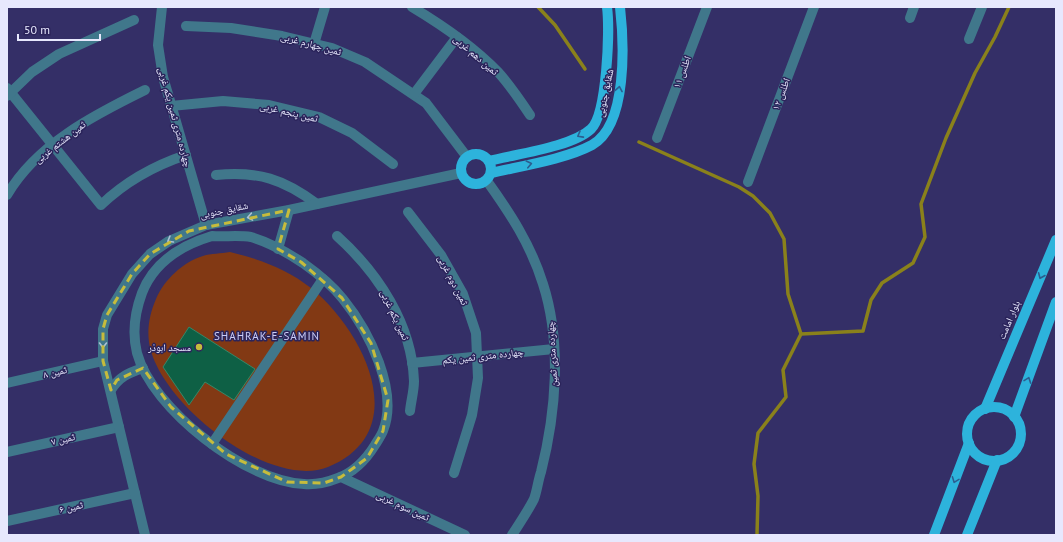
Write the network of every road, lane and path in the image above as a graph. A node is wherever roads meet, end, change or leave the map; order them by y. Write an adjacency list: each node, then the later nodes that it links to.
1 (162, 7): 19 (street, چهارده متری ثمین یکم غربی)
2 (325, 7): 15 (street)
3 (412, 7): 13 (street, ثمین دهم غربی)
4 (607, 7): 25 (main road, شقایق جنوبی, one-way to 25)
5 (620, 7): 29 (main road, شقایق جنوبی, one-way to 5)
6 (707, 7): 21 (street, اطلس ۱۱)
7 (814, 7): 30 (street, اطلس ۱۲)
8 (914, 7): 10 (street)
9 (982, 7): 14 (street)
10 (910, 18)
11 (134, 20): 17 (street)
12 (186, 26): 15 (street, ثمین چهارم غربی)
13 (457, 38): 18 (street); 20 (street, ثمین دهم غربی)
14 (969, 39)
15 (314, 44): 18 (street, ثمین چهارم غربی)
16 (145, 90): 22 (street, ثمین هشتم غربی)
17 (8, 92): 22 (street)
18 (414, 94): 24 (street, ثمین چهارم غربی)
19 (171, 106): 23 (street, چهارده متری ثمین یکم غربی); 26 (street, ثمین پنجم غربی)
20 (530, 115)
21 (657, 138)
22 (52, 146): 23 (street); 31 (street, ثمین هشتم غربی)
23 (186, 155): 35 (street, چهارده متری ثمین یکم غربی)
24 (467, 157): 25 (main road); 27 (main road)
25 (489, 161): 29 (main road)
26 (393, 164)
27 (461, 173): 29 (main road); 32 (street, شقایق جنوبی)
28 (216, 175): 32 (street)
29 (489, 177): 41 (street, چهارده متری ثمین)
30 (748, 182)
31 (7, 195)
32 (317, 204): 33 (street, شقایق جنوبی)
33 (289, 210): 35 (street, شقایق جنوبی, one-way to 35); 38 (street)
34 (408, 212): 42 (street, ثمین دوم غربی)
35 (206, 225): 43 (street, شقایق جنوبی, one-way to 43)
36 (337, 236): 44 (street, ثمین یکم غربی)
37 (1056, 240): 48 (main road, بلوار امامت, one-way to 48)
38 (278, 249): 39 (street); 45 (street)
39 (323, 278): 53 (street); 57 (street)
40 (1056, 302): 50 (main road, one-way to 40)
41 (554, 349): 42 (street, چهارده متری ثمین یکم); 62 (street, چهارده متری ثمین)
42 (477, 356): 44 (street, چهارده متری ثمین یکم); 56 (street, ثمین دوم غربی)
43 (104, 361): 46 (street, ثمین ۸); 47 (street, شقایق جنوبی)
44 (412, 363): 49 (street, ثمین یکم غربی)
45 (143, 368): 47 (street); 53 (street)
46 (7, 383)
47 (111, 390): 51 (street, شقایق جنوبی)
48 (985, 409): 50 (main road); 52 (main road)
49 (410, 411)
50 (1014, 417): 55 (main road)
51 (119, 426): 54 (street, ثمین ۷); 58 (street, شقایق جنوبی)
52 (969, 443): 55 (main road); 63 (main road, one-way to 63)
53 (212, 444): 57 (street)
54 (7, 452)
55 (997, 460): 64 (main road)
56 (454, 473)
57 (341, 477): 61 (street, ثمین سوم غربی)
58 (135, 493): 59 (street, ثمین ۶); 60 (street, شقایق جنوبی)
59 (7, 521)
60 (145, 535)
61 (465, 535)
62 (512, 535)
63 (934, 535)
64 (968, 535)

